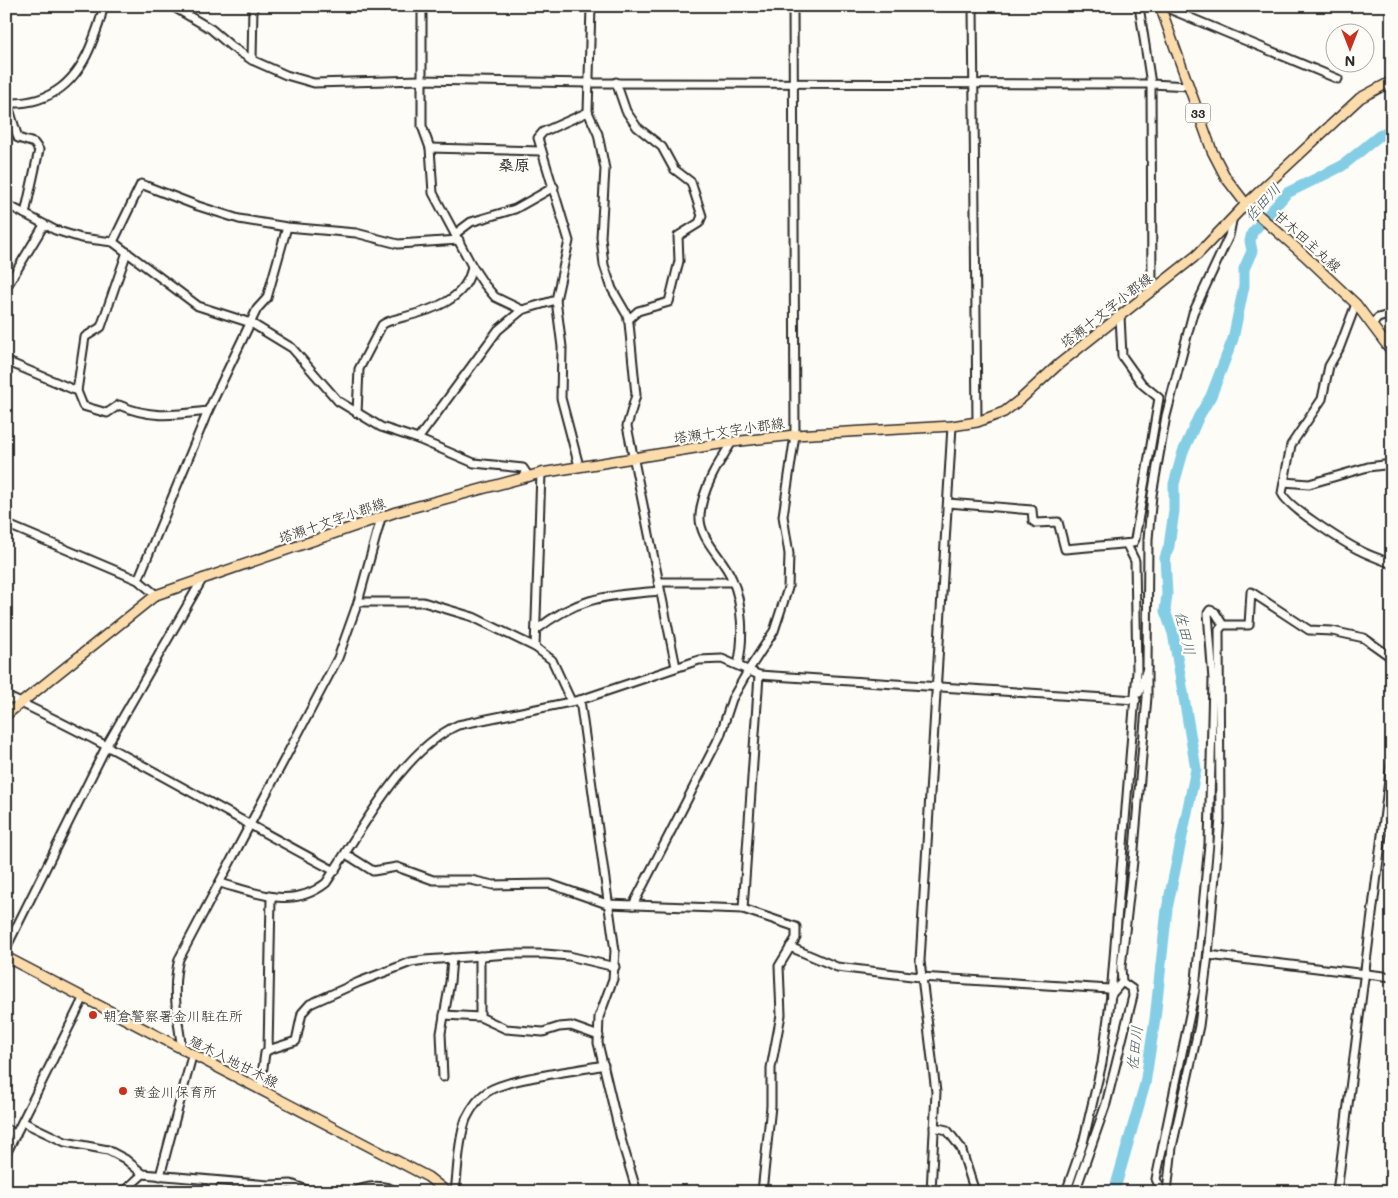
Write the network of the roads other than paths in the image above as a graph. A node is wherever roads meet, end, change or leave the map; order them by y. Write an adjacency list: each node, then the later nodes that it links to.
1 (103, 6): 20 (street)
2 (172, 6): 10 (street)
3 (253, 6): 10 (street)
4 (422, 6): 12 (street)
5 (591, 6): 17 (street)
6 (793, 6): 15 (street)
7 (972, 6): 16 (street)
8 (1139, 6): 18 (street)
9 (1161, 6): 11 (street); 19 (main road, 甘木田主丸線 / 33)
10 (252, 60): 12 (street)
11 (1338, 79)
12 (421, 80): 17 (street); 22 (street)
13 (1392, 81): 26 (main road, 塔瀬十文字小郡線)
14 (616, 82): 15 (street); 17 (street); 42 (street)
15 (794, 82): 16 (street); 52 (street)
16 (973, 82): 18 (street); 50 (street)
17 (590, 84): 21 (street)
18 (1151, 84): 19 (street); 36 (street)
19 (1189, 86): 26 (main road, 甘木田主丸線 / 33)
20 (7, 103): 27 (street)
21 (588, 112): 23 (street); 42 (street)
22 (430, 148): 23 (street); 31 (street)
23 (541, 151): 24 (street)
24 (554, 187): 31 (street); 37 (street)
25 (6, 204): 27 (street)
26 (1249, 207): 28 (main road, 塔瀬十文字小郡線); 38 (main road, 甘木田主丸線 / 33)
27 (25, 214): 29 (street)
28 (1232, 221): 36 (main road, 塔瀬十文字小郡線); 79 (street)
29 (44, 226): 32 (street); 35 (street)
30 (287, 227): 31 (street); 32 (street); 43 (street)
31 (457, 237): 34 (street)
32 (113, 242): 33 (street)
33 (127, 252): 43 (street); 47 (street)
34 (472, 266): 39 (street); 49 (street)
35 (6, 288)
36 (1152, 291): 41 (main road, 塔瀬十文字小郡線)
37 (556, 300): 39 (street); 57 (street)
38 (1356, 304): 44 (main road, 甘木田主丸線 / 33); 60 (street)
39 (522, 310): 53 (street)
40 (1392, 314): 44 (street)
41 (1120, 316): 50 (main road, 塔瀬十文字小郡線); 64 (street)
42 (628, 320): 55 (street)
43 (251, 323): 48 (street); 49 (street)
44 (1372, 324): 45 (main road, 甘木田主丸線 / 33)
45 (1392, 352)
46 (6, 361): 47 (street)
47 (77, 391): 48 (street)
48 (208, 411): 67 (street)
49 (357, 413): 53 (street)
50 (977, 422): 51 (main road, 塔瀬十文字小郡線)
51 (952, 426): 52 (main road, 塔瀬十文字小郡線); 61 (street)
52 (795, 435): 54 (main road, 塔瀬十文字小郡線); 80 (street)
53 (418, 439): 59 (street)
54 (732, 442): 55 (main road, 塔瀬十文字小郡線); 69 (street)
55 (632, 458): 57 (main road, 塔瀬十文字小郡線); 68 (street)
56 (1392, 464): 60 (street)
57 (579, 466): 58 (main road, 塔瀬十文字小郡線)
58 (541, 473): 59 (main road, 塔瀬十文字小郡線); 74 (street)
59 (529, 476): 62 (main road, 塔瀬十文字小郡線)
60 (1284, 482): 65 (street)
61 (948, 503): 64 (street); 82 (street)
62 (381, 518): 66 (main road, 塔瀬十文字小郡線); 72 (street)
63 (6, 524): 67 (street)
64 (1127, 545): 85 (street)
65 (1392, 564)
66 (204, 577): 71 (main road, 塔瀬十文字小郡線); 89 (street)
67 (138, 580): 71 (street)
68 (658, 582): 69 (street); 70 (street)
69 (733, 582): 77 (street)
70 (660, 591): 74 (street); 78 (street)
71 (156, 595): 87 (main road, 塔瀬十文字小郡線)
72 (358, 602): 75 (street); 91 (street)
73 (1223, 625): 76 (street); 101 (street); 142 (street)
74 (536, 630): 75 (street)
75 (535, 647): 86 (street)
76 (1392, 658)
77 (738, 665): 78 (street); 80 (street)
78 (676, 667): 84 (street)
79 (1147, 668): 85 (street); 109 (street)
80 (748, 671): 81 (street); 97 (street)
81 (759, 675): 82 (street); 98 (street)
82 (936, 688): 85 (street); 107 (street)
83 (6, 696): 87 (street)
84 (580, 700): 86 (street); 96 (street)
85 (1136, 700): 110 (street)
86 (571, 702): 92 (street)
87 (21, 703): 88 (main road, 塔瀬十文字小郡線); 89 (street)
88 (6, 715)
89 (107, 745): 91 (street); 100 (street)
90 (1392, 756): 106 (street)
91 (250, 826): 93 (street); 94 (street)
92 (346, 854): 93 (street); 96 (street)
93 (335, 871): 95 (street)
94 (220, 883): 95 (street); 115 (street)
95 (271, 898): 116 (street)
96 (607, 904): 97 (street); 105 (street)
97 (633, 905): 98 (street)
98 (743, 908): 99 (street)
99 (790, 947): 107 (street); 137 (street)
100 (6, 948)
101 (1208, 955): 106 (street); 143 (street)
102 (480, 956): 104 (street); 105 (street); 113 (street)
103 (6, 957): 111 (main road, 殖木入地甘木線)
104 (452, 958): 112 (street); 116 (street)
105 (615, 966): 114 (street)
106 (1364, 974): 108 (street); 144 (street)
107 (920, 977): 110 (street); 122 (street)
108 (1392, 977)
109 (1122, 982): 110 (street); 141 (street)
110 (1111, 995): 140 (street)
111 (84, 999): 115 (main road, 殖木入地甘木線); 121 (street)
112 (444, 1015): 113 (street); 119 (street)
113 (480, 1017): 114 (street)
114 (599, 1036): 118 (street)
115 (182, 1050): 117 (main road, 殖木入地甘木線)
116 (268, 1050): 120 (street)
117 (192, 1056): 120 (main road, 殖木入地甘木線); 127 (street)
118 (604, 1066): 135 (street); 136 (street)
119 (442, 1077)
120 (260, 1089): 134 (main road, 殖木入地甘木線)
121 (23, 1122): 124 (street); 126 (street)
122 (934, 1127): 138 (street); 139 (street)
123 (6, 1129): 124 (street)
124 (16, 1135): 125 (street)
125 (6, 1154)
126 (143, 1174): 127 (street); 129 (street)
127 (160, 1176): 128 (street)
128 (213, 1181): 130 (street); 131 (street)
129 (123, 1192)
130 (211, 1192)
131 (312, 1192)
132 (352, 1192): 133 (street)
133 (397, 1192)
134 (447, 1192)
135 (456, 1192)
136 (637, 1192)
137 (762, 1192)
138 (931, 1192)
139 (975, 1192)
140 (1066, 1192)
141 (1075, 1192)
142 (1162, 1192)
143 (1167, 1192)
144 (1337, 1192)

